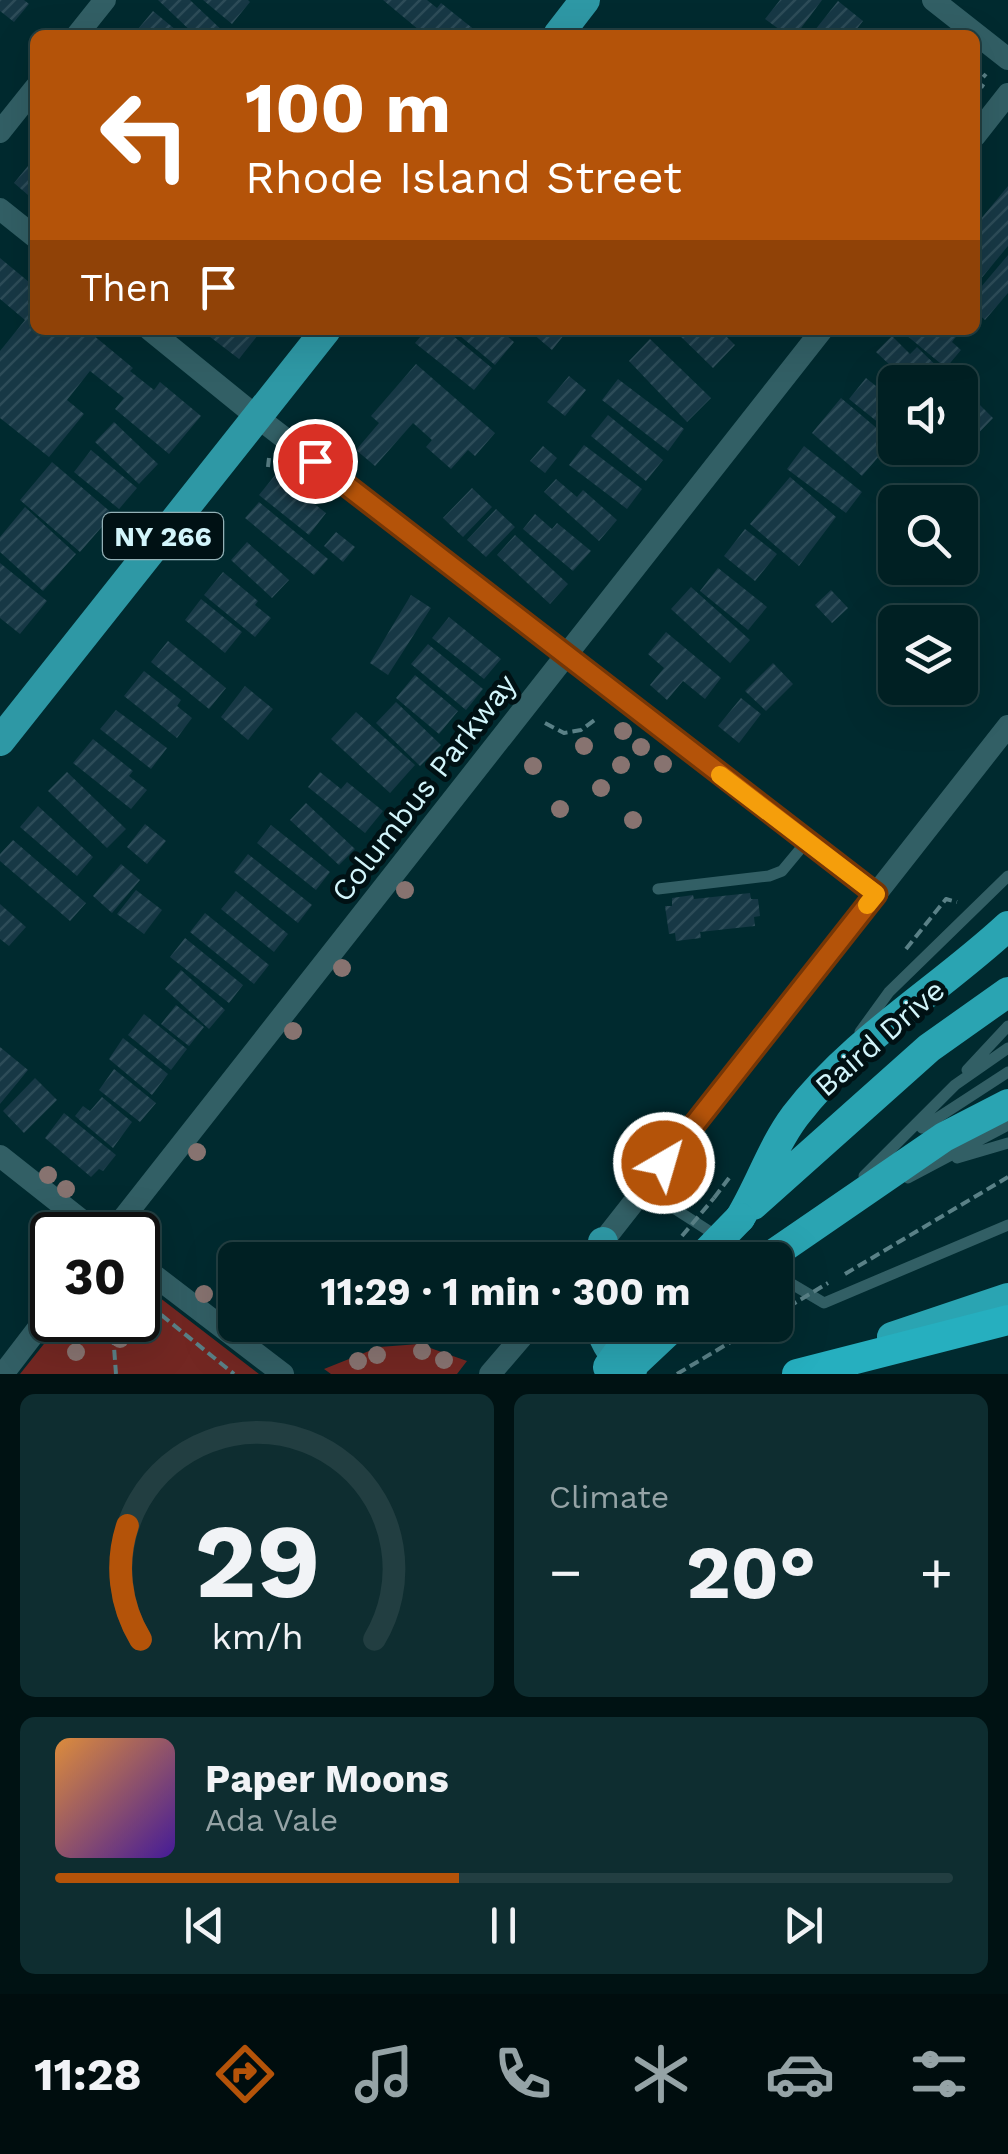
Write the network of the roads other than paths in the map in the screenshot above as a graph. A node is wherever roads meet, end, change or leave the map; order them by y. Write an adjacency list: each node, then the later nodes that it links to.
1 (104, 0): 4 (street)
2 (585, 0): 5 (main road)
3 (934, 0): 6 (street)
4 (81, 30)
5 (562, 30)
6 (972, 30)
7 (980, 37): 8 (street)
8 (1008, 59)
9 (30, 94): 12 (street)
10 (1008, 94): 11 (street)
11 (980, 130)
12 (0, 132)
13 (0, 209): 14 (street)
14 (30, 233)
15 (156, 335): 18 (street)
16 (322, 335): 18 (main road, NY 266)
17 (818, 335): 19 (street, Columbus Parkway)
18 (257, 417): 19 (street); 21 (main road, NY 266)
19 (566, 656): 22 (street); 42 (street, Columbus Parkway)
20 (1008, 726): 25 (street)
21 (0, 741)
22 (807, 842): 24 (lane); 25 (street)
23 (1008, 876): 30 (lane)
24 (658, 889)
25 (876, 894): 40 (street)
26 (1008, 926): 30 (highway, Baird Drive)
27 (1006, 998): 32 (lane); 43 (highway)
28 (1008, 1048): 32 (lane)
29 (1008, 1072): 33 (lane)
30 (825, 1080): 43 (highway, Baird Drive)
31 (1008, 1082): 33 (lane)
32 (955, 1085): 37 (lane)
33 (966, 1098): 37 (lane)
34 (1008, 1104): 49 (highway)
35 (1008, 1125): 39 (lane)
36 (1008, 1143): 39 (lane)
37 (894, 1148): 48 (lane)
38 (0, 1156): 41 (street)
39 (915, 1174): 50 (lane)
40 (644, 1189): 45 (street); 47 (lane)
41 (71, 1212)
42 (128, 1212)
43 (740, 1218): 46 (highway, bridge)
44 (1008, 1225): 52 (lane)
45 (606, 1242)
46 (717, 1242)
47 (737, 1242)
48 (789, 1242)
49 (793, 1243)
50 (793, 1246)
51 (160, 1281): 61 (street)
52 (793, 1281)
53 (1008, 1298): 66 (highway)
54 (1008, 1320): 67 (highway)
55 (30, 1339): 60 (street)
56 (517, 1342): 62 (street)
57 (607, 1342): 65 (main road)
58 (626, 1342): 63 (highway, bridge)
59 (656, 1342): 64 (highway, bridge)
60 (3, 1374)
61 (283, 1374)
62 (490, 1374)
63 (604, 1374)
64 (622, 1374)
65 (639, 1374)
66 (786, 1374)
67 (797, 1374)

